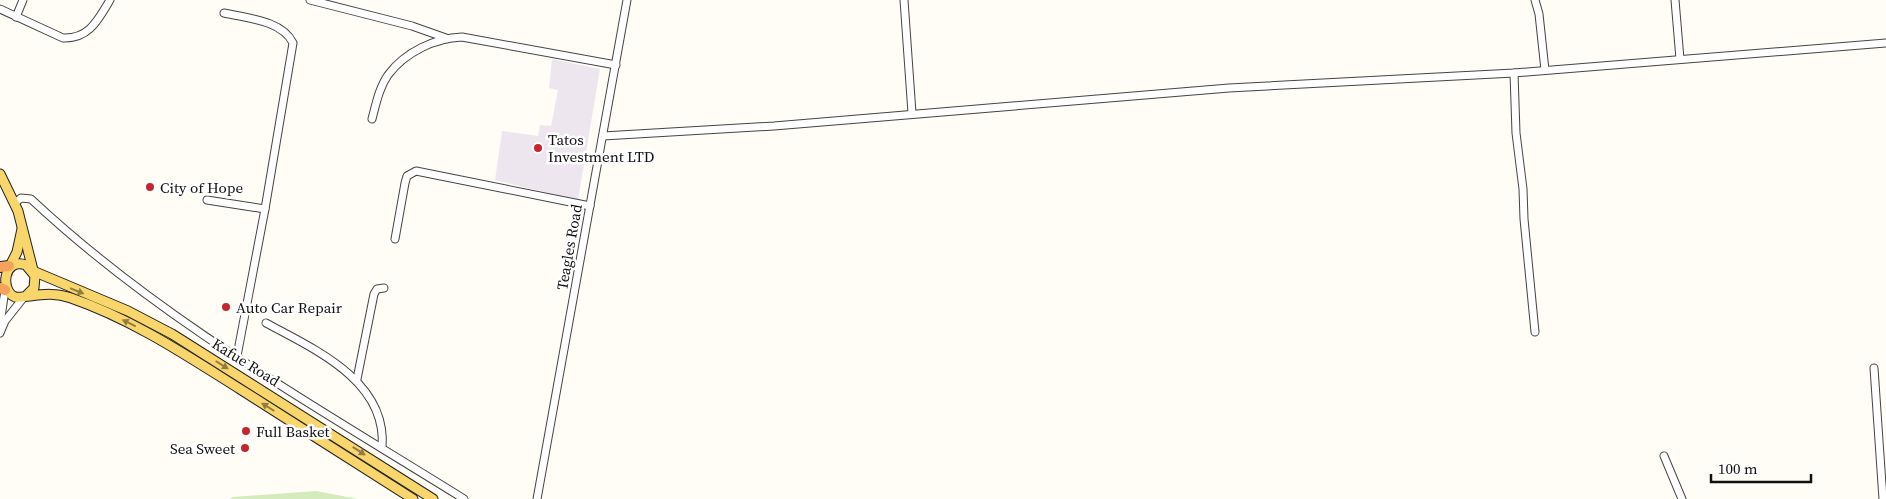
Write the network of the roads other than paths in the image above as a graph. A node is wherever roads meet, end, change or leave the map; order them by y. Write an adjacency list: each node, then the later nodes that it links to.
1 (23, 0): 10 (street)
2 (110, 0): 10 (street)
3 (310, 0): 11 (street)
4 (628, 0): 14 (street, Teagles Road)
5 (904, 0): 17 (street)
6 (1535, 0): 15 (street)
7 (1675, 0): 13 (street)
8 (0, 9): 10 (street)
9 (224, 13): 24 (street)
10 (16, 16)
11 (446, 38): 14 (street); 18 (street)
12 (1886, 44): 13 (street)
13 (1680, 59): 15 (street)
14 (616, 65): 19 (street, Teagles Road)
15 (1545, 70): 16 (street)
16 (1514, 73): 17 (street); 34 (street)
17 (912, 114): 19 (street)
18 (372, 118)
19 (603, 136): 23 (street, Teagles Road)
20 (0, 174): 22 (main road)
21 (207, 200): 24 (street)
22 (15, 203): 25 (main road); 36 (street)
23 (590, 206): 26 (street); 44 (street, Teagles Road)
24 (265, 209): 36 (street)
25 (22, 224): 27 (main road); 28 (main road)
26 (395, 238)
27 (6, 267): 28 (main road); 30 (main road)
28 (33, 270): 31 (main road); 42 (main road, Kafue Road, one-way to 42)
29 (384, 288): 38 (street)
30 (3, 289): 31 (main road); 33 (street)
31 (25, 296): 35 (street); 41 (main road, Kafue Road, one-way to 31)
32 (266, 323): 38 (street)
33 (0, 324)
34 (1535, 332)
35 (0, 333)
36 (237, 356): 39 (street)
37 (1874, 368): 46 (street)
38 (357, 379): 39 (street)
39 (382, 448): 43 (street)
40 (1664, 456): 45 (street)
41 (413, 499)
42 (433, 499)
43 (464, 499)
44 (537, 499)
45 (1682, 499)
46 (1883, 499)

